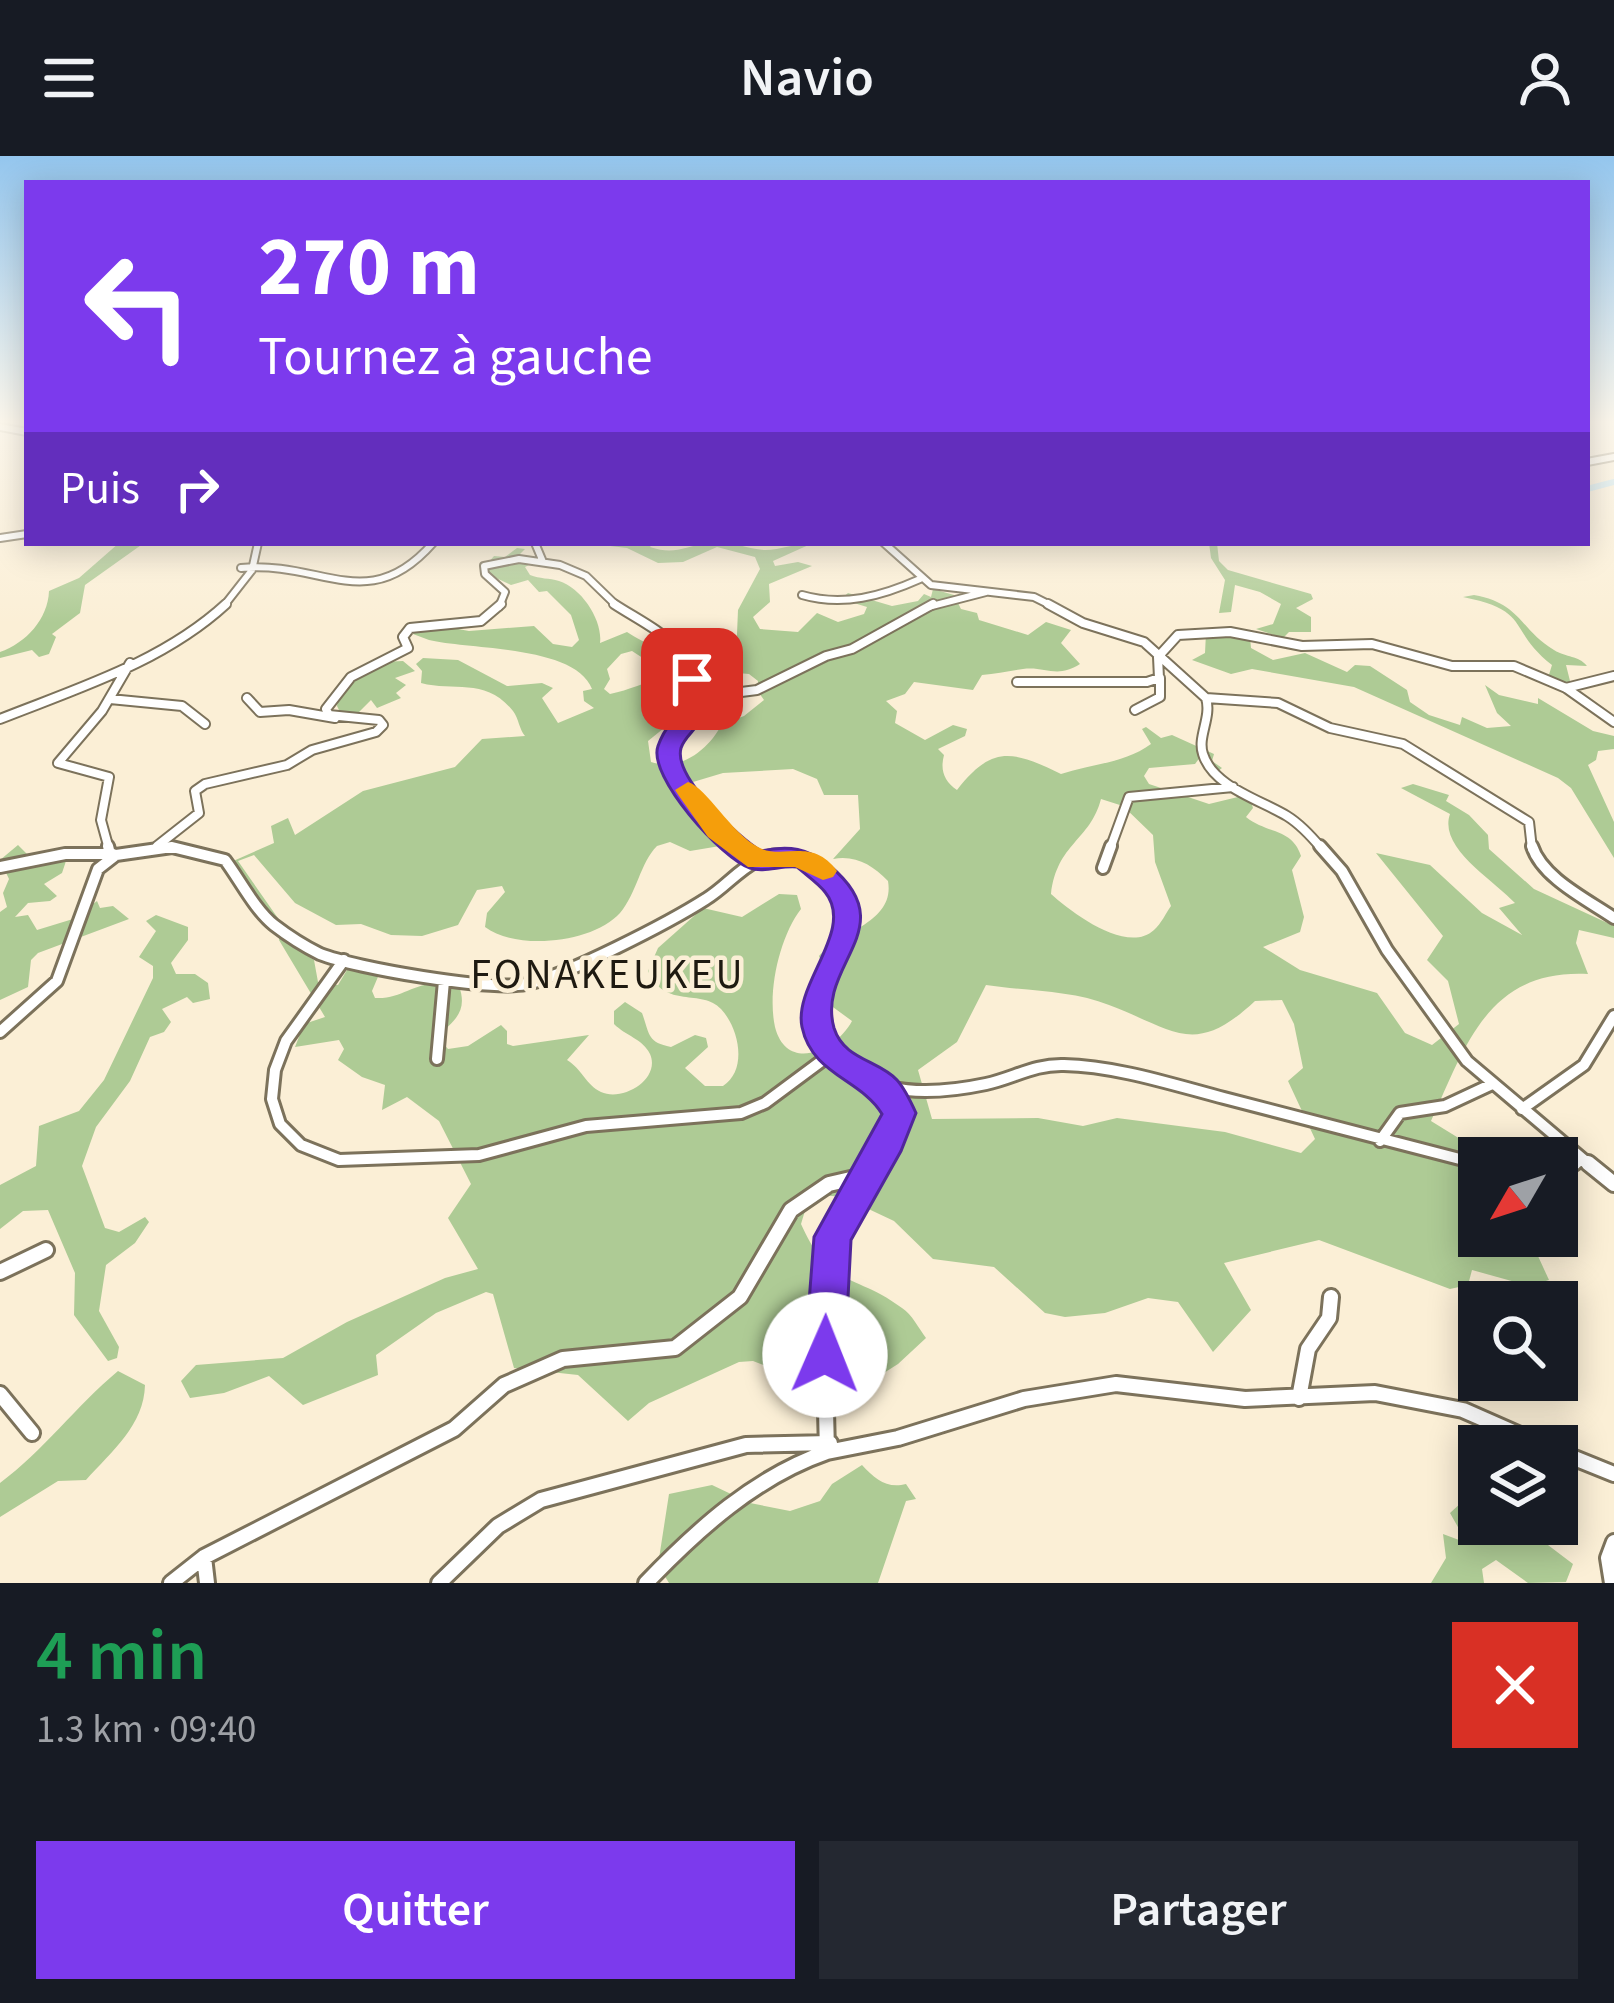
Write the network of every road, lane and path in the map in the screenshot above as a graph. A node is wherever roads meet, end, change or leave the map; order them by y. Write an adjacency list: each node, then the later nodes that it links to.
1 (257, 546): 6 (street)
2 (429, 546): 6 (street)
3 (536, 546): 5 (street)
4 (887, 546): 8 (street)
5 (539, 560): 18 (street); 22 (street)
6 (255, 565): 7 (street); 12 (street)
7 (241, 568)
8 (920, 580): 9 (street); 10 (street)
9 (991, 590): 11 (street); 18 (street)
10 (802, 595)
11 (1158, 658): 14 (street); 16 (street); 19 (street)
12 (131, 662): 20 (street); 23 (street)
13 (1614, 676): 16 (street)
14 (1160, 677): 15 (street); 21 (street)
15 (1016, 682)
16 (1566, 688): 24 (street)
17 (248, 698): 22 (street)
18 (694, 698): 30 (street)
19 (1206, 698): 26 (street); 34 (street)
20 (110, 700): 25 (street); 29 (street)
21 (1135, 710)
22 (340, 718): 27 (street)
23 (0, 719)
24 (1614, 722)
25 (205, 724)
26 (1233, 787): 32 (street); 41 (street)
27 (155, 847): 29 (street); 35 (street)
28 (84, 853): 29 (street); 31 (street); 33 (street)
29 (113, 854): 33 (street)
30 (757, 861): 36 (street); 39 (street)
31 (0, 866)
32 (1103, 868)
33 (98, 869): 38 (street)
34 (1614, 918)
35 (344, 960): 36 (street); 39 (street)
36 (444, 981): 40 (street)
37 (1614, 1016): 43 (street)
38 (0, 1032)
39 (831, 1054): 42 (street)
40 (437, 1059)
41 (1490, 1085): 43 (street); 44 (street)
42 (884, 1087): 44 (street); 48 (street)
43 (1522, 1109): 46 (street)
44 (1380, 1141): 45 (street)
45 (1458, 1159)
46 (1584, 1160): 47 (street); 49 (street)
47 (1578, 1162)
48 (868, 1174): 57 (street); 61 (street)
49 (1614, 1184)
50 (46, 1250): 51 (street)
51 (0, 1272)
52 (1331, 1297): 54 (street)
53 (0, 1394): 56 (street)
54 (1299, 1398): 55 (street); 57 (street)
55 (1499, 1425)
56 (32, 1433)
57 (828, 1448): 64 (street); 65 (street)
58 (1578, 1459): 59 (street)
59 (1614, 1474)
60 (1614, 1542): 66 (street)
61 (204, 1557): 62 (street); 63 (street)
62 (171, 1583)
63 (207, 1583)
64 (439, 1583)
65 (646, 1583)
66 (1612, 1583)

